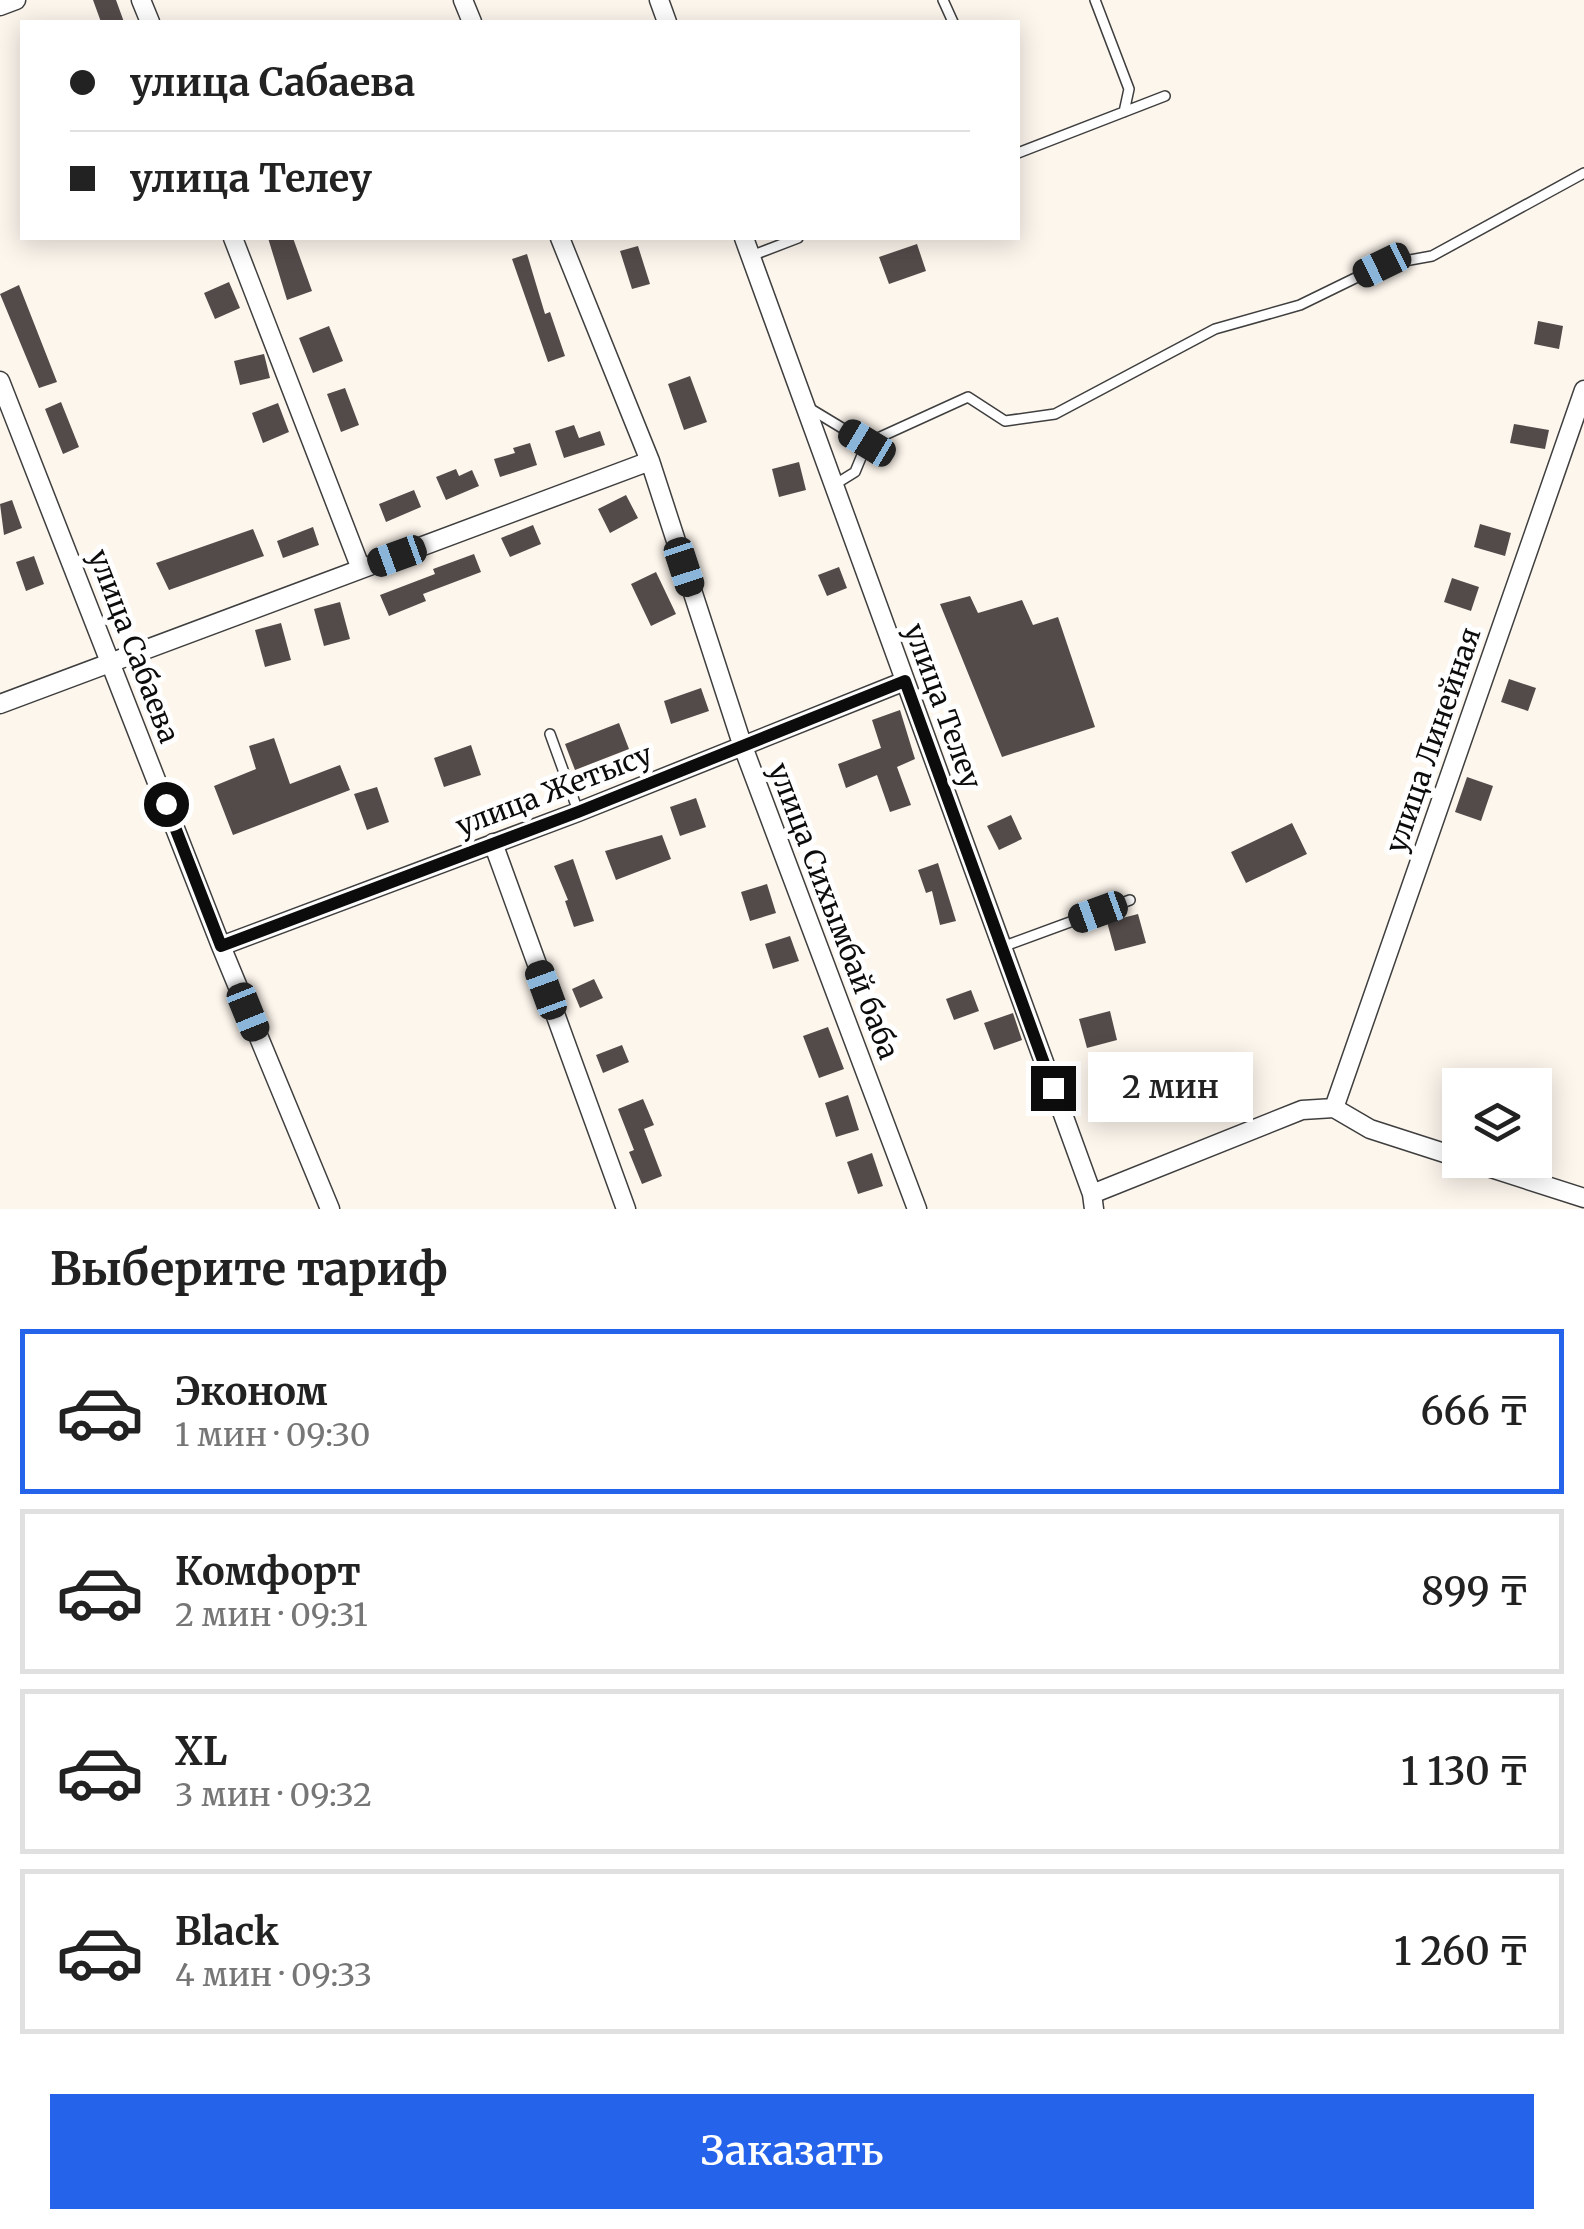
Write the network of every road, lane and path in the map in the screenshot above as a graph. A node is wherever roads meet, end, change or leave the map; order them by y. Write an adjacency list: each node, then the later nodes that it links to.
1 (16, 0): 3 (street)
2 (1095, 0): 5 (lane)
3 (0, 6)
4 (1165, 96): 5 (lane)
5 (1124, 112): 6 (lane)
6 (1020, 150)
7 (1584, 173): 15 (lane)
8 (234, 240): 18 (street)
9 (561, 240): 16 (street, улица Сихымбай баба)
10 (787, 240): 11 (lane)
11 (748, 247): 14 (street, улица Телеу)
12 (0, 381): 19 (street, улица Сабаева)
13 (1584, 390): 29 (street, улица Линейная)
14 (805, 406): 15 (lane); 17 (street, улица Телеу)
15 (867, 443): 17 (lane)
16 (650, 461): 18 (street); 23 (street, улица Сихымбай баба)
17 (834, 485): 20 (street, улица Телеу)
18 (361, 569): 19 (street)
19 (111, 662): 21 (street); 27 (street, улица Сабаева)
20 (905, 681): 23 (street, улица Жетысу); 28 (street, улица Телеу)
21 (0, 704)
22 (550, 734): 24 (lane)
23 (742, 744): 24 (street, улица Жетысу); 36 (street, улица Сихымбай баба)
24 (578, 812): 25 (street, улица Жетысу)
25 (493, 843): 27 (street, улица Жетысу); 35 (street)
26 (1130, 900): 28 (lane)
27 (221, 946): 34 (street, улица Сабаева)
28 (1002, 947): 33 (street, улица Телеу)
29 (1334, 1108): 30 (street); 33 (street)
30 (1442, 1152)
31 (1522, 1178): 32 (street)
32 (1584, 1198)
33 (1093, 1202)
34 (330, 1209)
35 (626, 1209)
36 (917, 1209)

